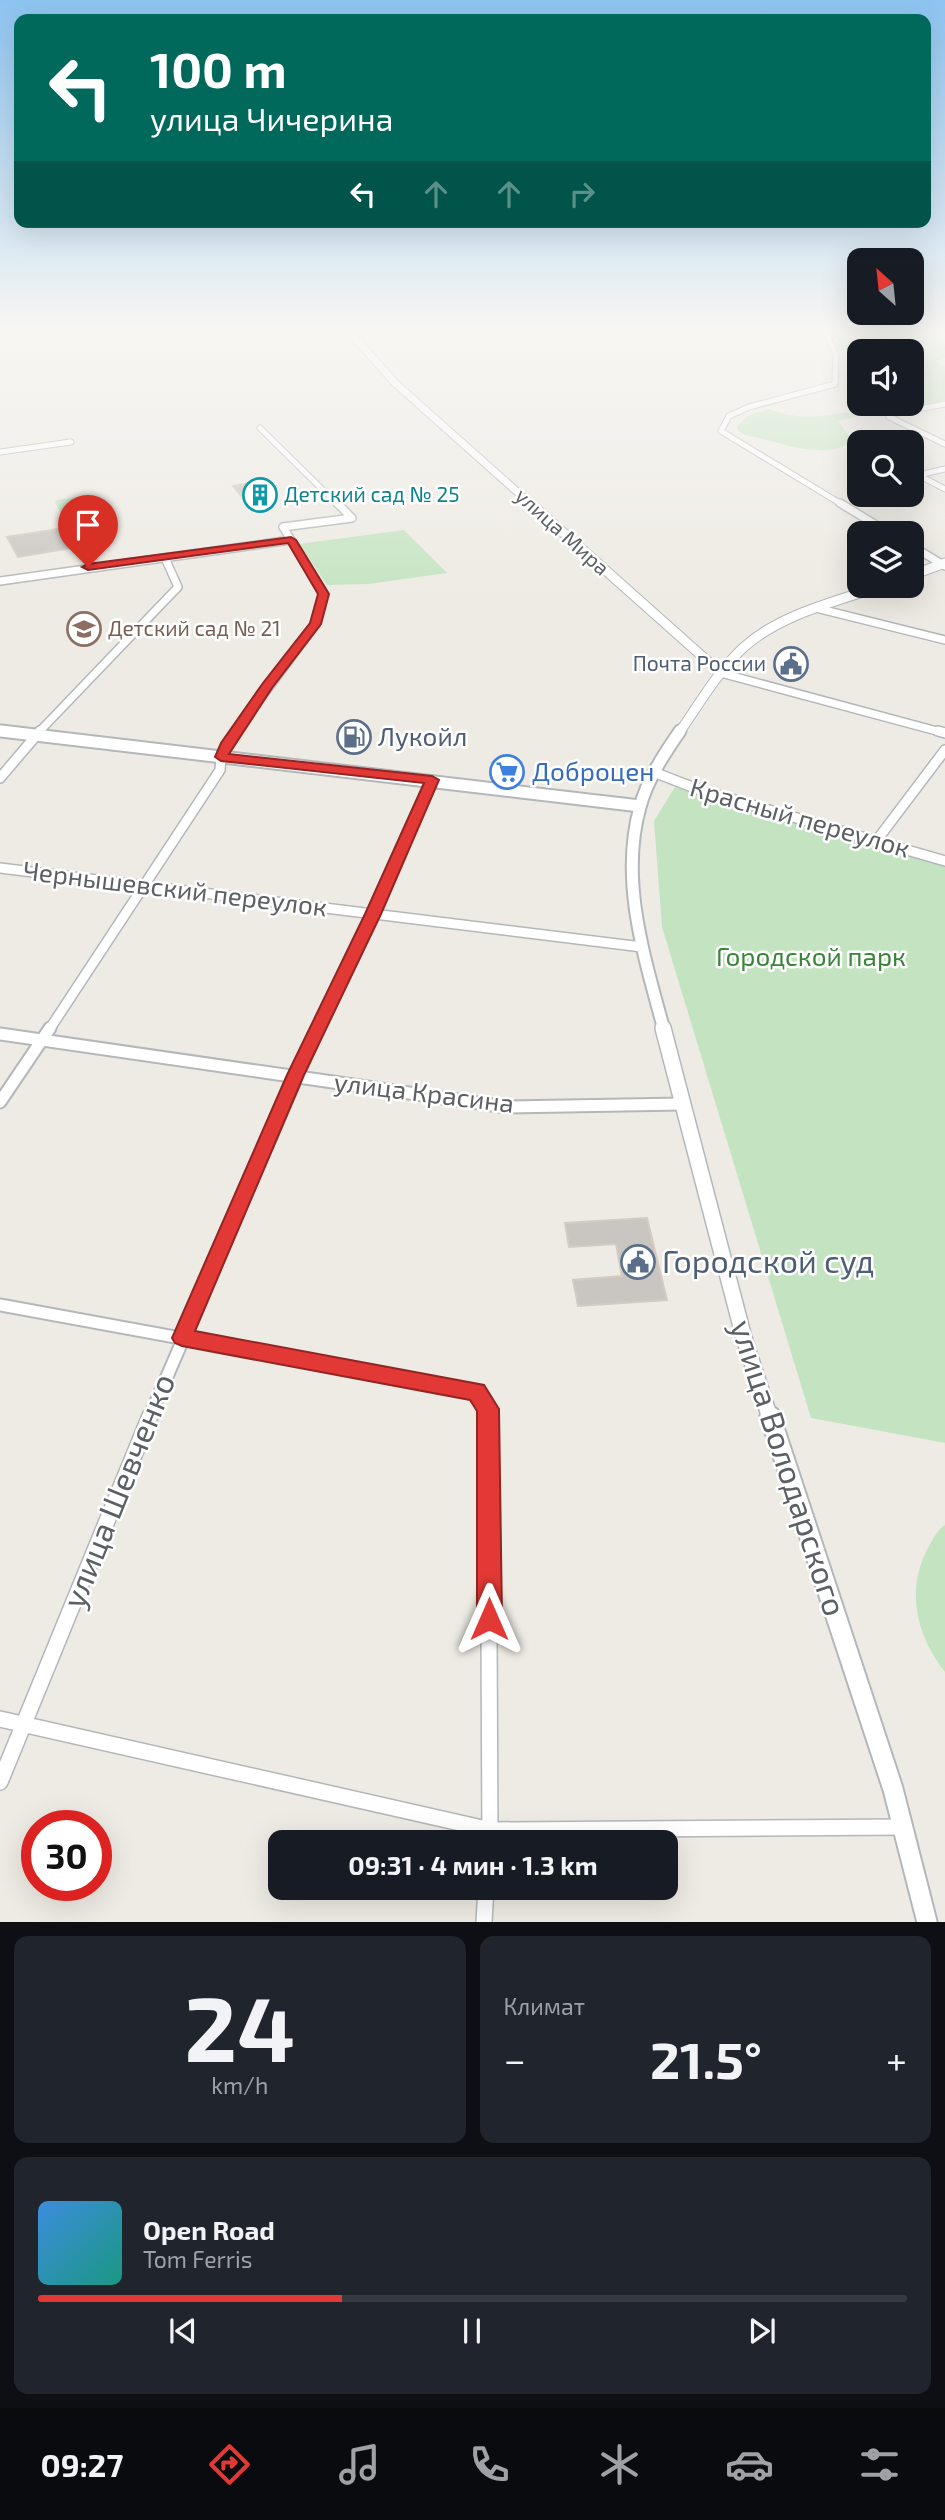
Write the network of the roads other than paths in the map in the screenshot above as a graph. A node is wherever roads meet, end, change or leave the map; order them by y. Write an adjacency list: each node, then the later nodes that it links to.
1 (435, 419): 20 (street, улица Мира)
2 (728, 419): 10 (street)
3 (893, 419): 6 (street)
4 (260, 428): 11 (street)
5 (63, 443): 7 (street)
6 (945, 444)
7 (0, 452)
8 (945, 469): 9 (street)
9 (945, 489)
10 (870, 521)
11 (291, 540): 13 (street); 25 (street)
12 (924, 553): 14 (street)
13 (165, 558): 16 (street); 23 (street)
14 (944, 564): 15 (street)
15 (924, 571)
16 (0, 581)
17 (849, 598): 18 (street)
18 (820, 609): 19 (street); 20 (street)
19 (945, 639)
20 (722, 673): 22 (street); 26 (street)
21 (0, 731): 23 (street)
22 (945, 733)
23 (36, 735): 25 (street); 27 (street)
24 (945, 750): 30 (street)
25 (221, 757): 28 (street); 33 (street)
26 (656, 774): 29 (street); 30 (street, Красный переулок)
27 (0, 778)
28 (432, 780): 29 (street); 34 (street, улица Шевченко)
29 (640, 806): 35 (street, улица Володарского)
30 (877, 840): 31 (street, Красный переулок)
31 (945, 861)
32 (0, 868): 33 (street, Чернышевский переулок)
33 (146, 886): 34 (street, Чернышевский переулок); 37 (street)
34 (373, 914): 35 (street, Чернышевский переулок); 38 (street, улица Шевченко)
35 (642, 947): 40 (street, улица Володарского)
36 (0, 1034): 37 (street, улица Красина)
37 (41, 1040): 38 (street, улица Красина); 39 (street)
38 (295, 1077): 40 (street, улица Красина); 42 (street, улица Шевченко)
39 (0, 1102)
40 (682, 1104): 46 (street, улица Володарского)
41 (0, 1305): 42 (street)
42 (182, 1338): 44 (street, улица Шевченко); 48 (street)
43 (0, 1719): 44 (street)
44 (22, 1724): 45 (street, улица Шевченко); 47 (street)
45 (0, 1782)
46 (904, 1828): 49 (street); 52 (street, улица Володарского)
47 (465, 1830)
48 (490, 1830)
49 (678, 1832)
50 (485, 1900): 51 (street)
51 (484, 1922)
52 (926, 1922)

